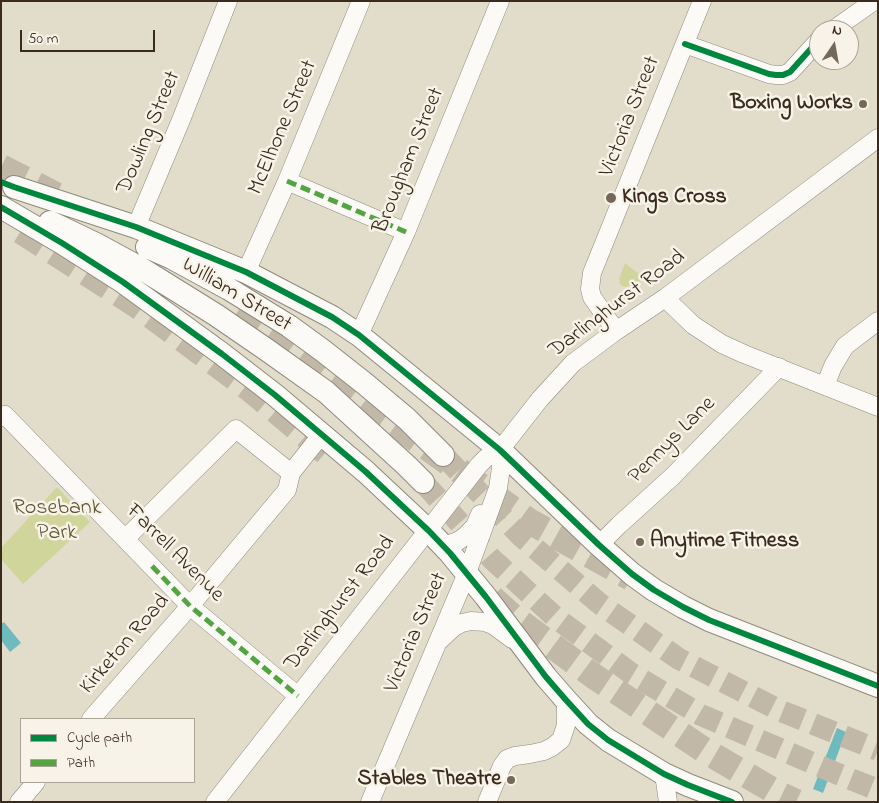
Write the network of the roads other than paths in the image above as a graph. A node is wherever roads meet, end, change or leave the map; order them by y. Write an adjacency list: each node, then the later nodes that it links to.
1 (228, 1): 13 (street, Dowling Street)
2 (361, 1): 10 (street, McElhone Street)
3 (500, 1): 14 (street, Brougham Street)
4 (702, 1): 7 (street, Victoria Street)
5 (874, 1): 6 (street)
6 (847, 20)
7 (685, 44): 8 (street); 18 (street, Victoria Street)
8 (809, 51)
9 (878, 138): 16 (street, Darlinghurst Road)
10 (287, 181): 14 (street); 15 (street, McElhone Street)
11 (5, 190): 13 (main road); 25 (main road, William Street); 28 (main road, William Street)
12 (1, 207): 24 (main road)
13 (136, 227): 15 (main road)
14 (406, 232): 19 (street, Brougham Street)
15 (246, 272): 19 (main road)
16 (665, 298): 18 (street, Darlinghurst Road); 20 (street)
17 (878, 321): 21 (street)
18 (616, 331): 26 (street, Darlinghurst Road)
19 (359, 336): 26 (main road)
20 (779, 367): 21 (street); 31 (street, Pennys Lane)
21 (826, 386): 22 (street)
22 (878, 407)
23 (3, 416): 29 (street, Farrell Avenue)
24 (322, 434): 27 (street, Kirketon Road); 30 (main road)
25 (444, 455)
26 (500, 459): 30 (street, Darlinghurst Road); 30 (street); 31 (main road); 32 (street, Victoria Street)
27 (291, 473): 29 (street); 33 (street, Kirketon Road)
28 (422, 482)
29 (126, 538): 33 (street, Farrell Avenue)
30 (436, 539): 32 (main road); 37 (street, Darlinghurst Road)
31 (599, 545): 36 (main road)
32 (467, 573): 34 (street, Victoria Street); 35 (main road)
33 (190, 606): 37 (street, Farrell Avenue); 39 (street, Kirketon Road)
34 (437, 644): 35 (street); 45 (street, Victoria Street)
35 (524, 648): 38 (main road)
36 (878, 686)
37 (298, 696): 44 (street, Darlinghurst Road)
38 (566, 700): 40 (main road); 46 (street)
39 (92, 718)
40 (664, 774): 42 (main road); 47 (street)
41 (35, 783): 43 (street)
42 (726, 801)
43 (19, 802)
44 (215, 802)
45 (370, 802)
46 (487, 802)
47 (668, 802)

